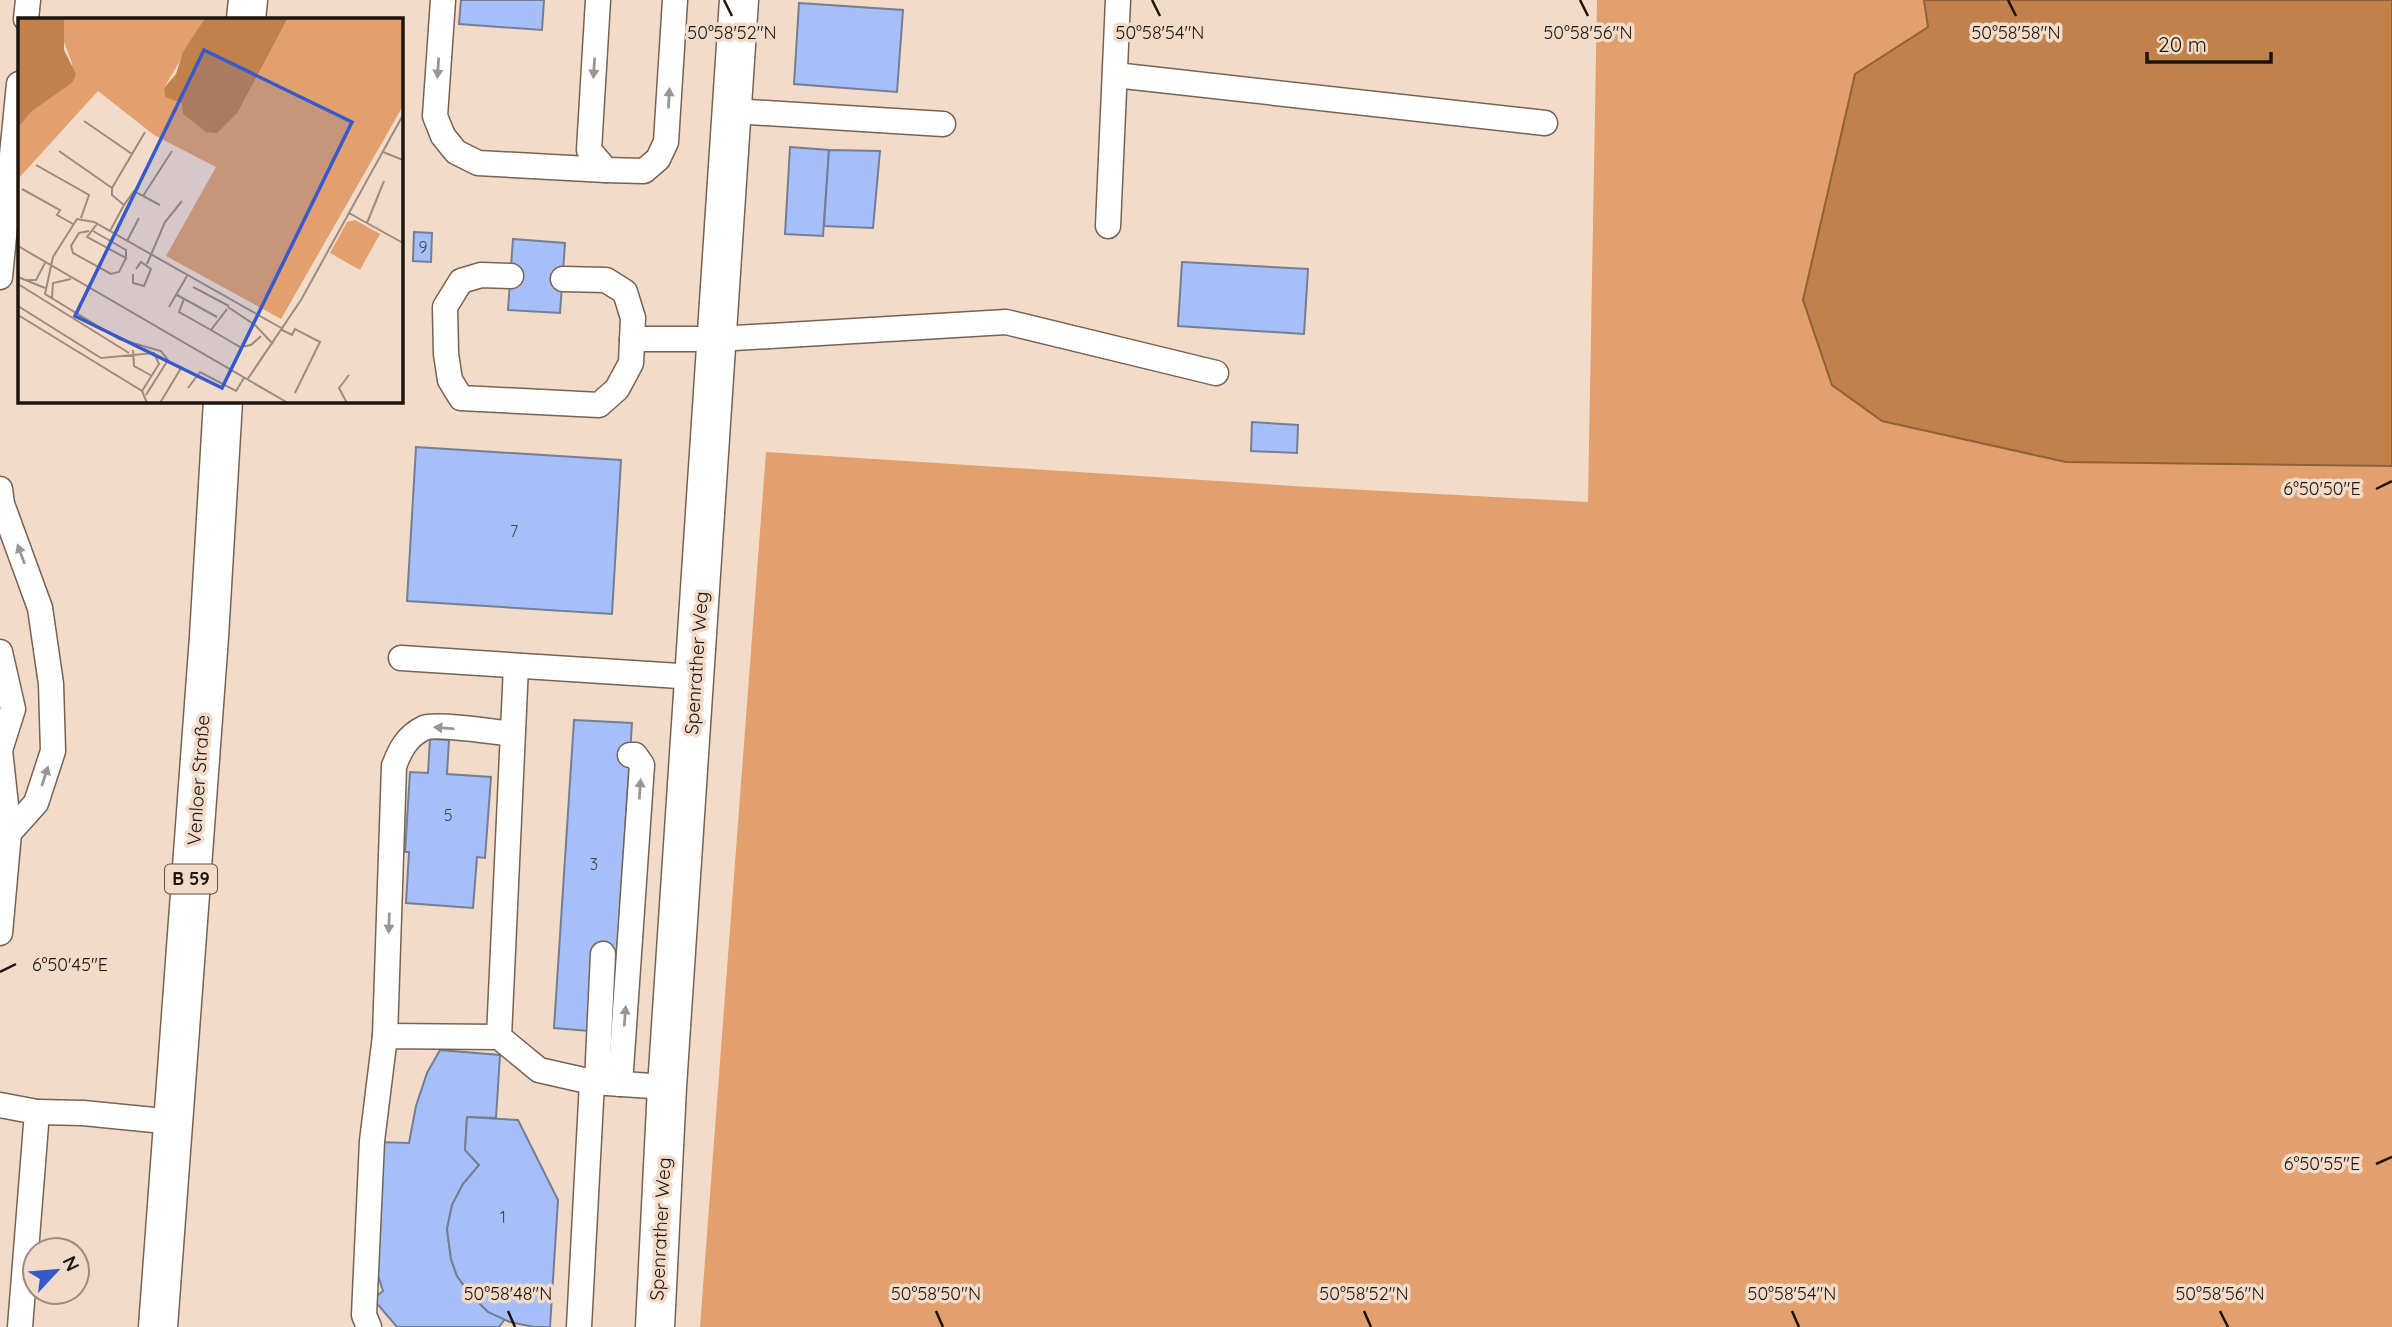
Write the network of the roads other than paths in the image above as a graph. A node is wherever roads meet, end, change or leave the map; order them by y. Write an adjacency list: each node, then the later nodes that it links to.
1 (28, 0): 8 (lane)
2 (247, 0): 9 (street)
3 (443, 0): 15 (lane, one-way to 15)
4 (598, 0): 15 (lane, one-way to 15)
5 (675, 0): 15 (lane, one-way to 5)
6 (739, 0): 12 (street, Spenrather Weg)
7 (1118, 0): 10 (lane)
8 (26, 18)
9 (246, 18)
10 (1115, 75): 13 (lane); 16 (lane)
11 (18, 94): 18 (lane)
12 (733, 111): 14 (lane); 21 (street, Spenrather Weg)
13 (1545, 123)
14 (943, 124)
15 (606, 170)
16 (1108, 226)
17 (511, 276): 20 (lane)
18 (0, 277)
19 (563, 279): 20 (lane)
20 (632, 339): 21 (lane)
21 (718, 339): 22 (lane); 28 (street, Spenrather Weg)
22 (1216, 373)
23 (223, 402): 41 (street, Venloer Straße / B 59)
24 (1, 501): 32 (lane, one-way to 24)
25 (0, 652): 30 (lane)
26 (401, 658): 27 (lane)
27 (516, 666): 28 (lane); 29 (lane)
28 (695, 677): 38 (street, Spenrather Weg)
29 (512, 734): 35 (lane, one-way to 35); 36 (lane)
30 (0, 750): 32 (lane)
31 (630, 755): 37 (lane, one-way to 31)
32 (5, 833): 33 (lane)
33 (0, 933)
34 (603, 954): 37 (lane)
35 (385, 1036): 36 (lane); 44 (lane)
36 (499, 1037): 37 (lane)
37 (603, 1083): 38 (lane); 45 (lane)
38 (667, 1087): 46 (street, Spenrather Weg)
39 (0, 1105): 40 (lane)
40 (37, 1112): 41 (lane); 42 (lane)
41 (174, 1122): 43 (street, Venloer Straße / B 59)
42 (20, 1327)
43 (158, 1327)
44 (369, 1327)
45 (579, 1327)
46 (655, 1327)

